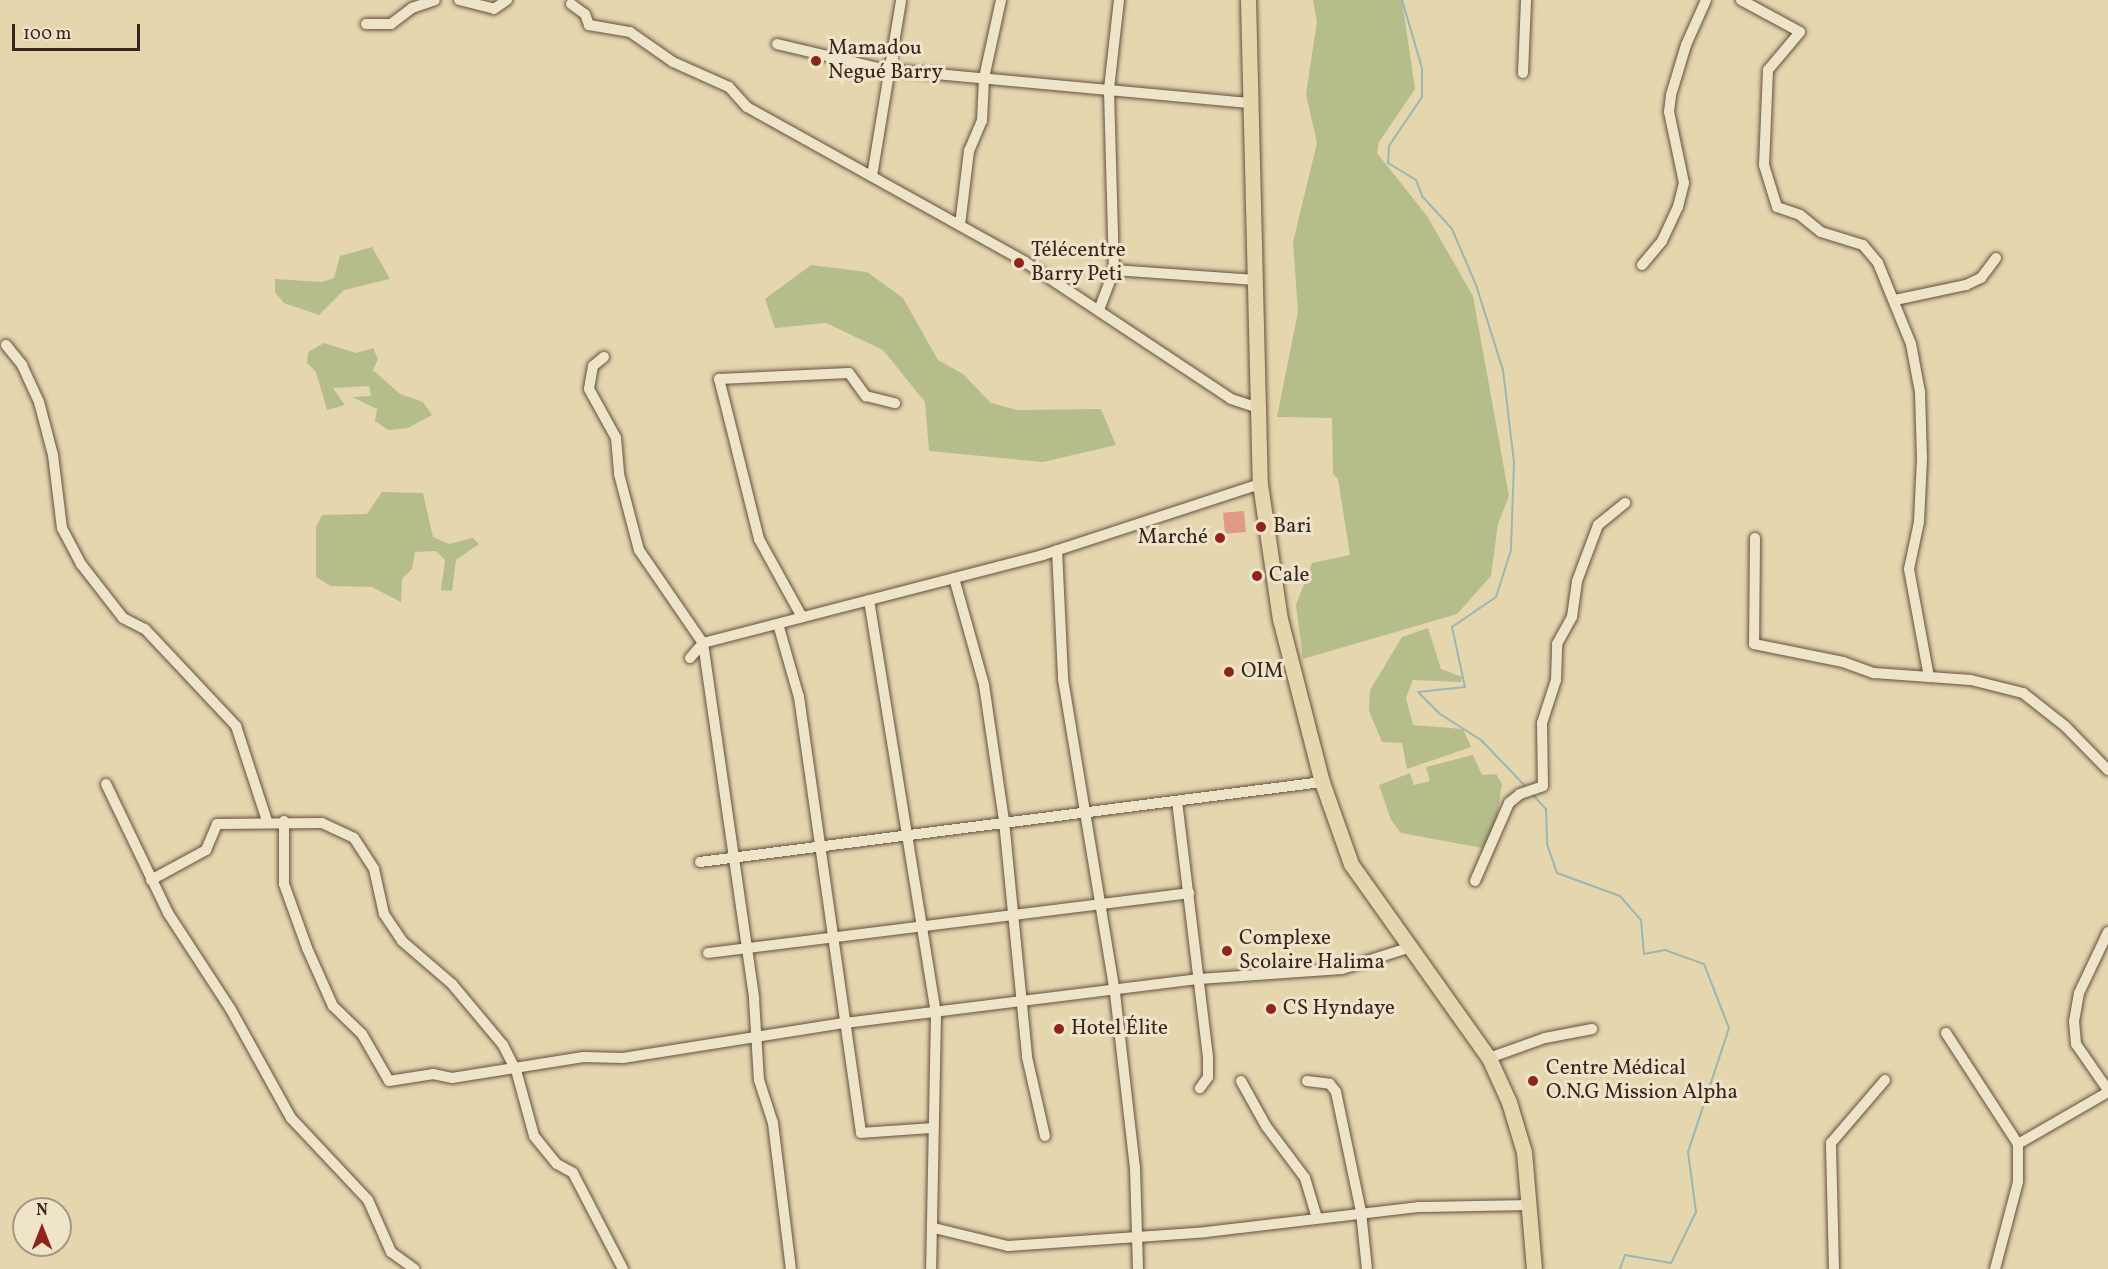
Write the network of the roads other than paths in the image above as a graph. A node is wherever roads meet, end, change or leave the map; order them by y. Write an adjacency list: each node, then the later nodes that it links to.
1 (435, 0): 12 (street)
2 (459, 0): 3 (street)
3 (507, 0)
4 (901, 0): 14 (street)
5 (1001, 0): 16 (street)
6 (1119, 0): 17 (street)
7 (1248, 0): 18 (highway)
8 (1526, 0): 15 (street)
9 (1706, 0): 22 (street)
10 (1742, 0): 25 (street)
11 (572, 4): 19 (street)
12 (366, 24)
13 (777, 44): 14 (street)
14 (887, 70): 16 (street); 19 (street)
15 (1523, 73)
16 (984, 78): 17 (street); 20 (street)
17 (1108, 89): 18 (street); 23 (street)
18 (1251, 103): 24 (highway)
19 (872, 176): 20 (street)
20 (960, 225): 26 (street)
21 (1996, 258): 25 (street)
22 (1642, 265)
23 (1114, 270): 24 (street); 26 (street)
24 (1256, 280): 30 (highway)
25 (1895, 300): 41 (street)
26 (1099, 310): 30 (street)
27 (6, 345): 47 (street)
28 (604, 357): 39 (street)
29 (895, 403): 37 (street)
30 (1258, 408): 31 (highway)
31 (1260, 484): 34 (street); 43 (highway)
32 (1625, 503): 55 (street)
33 (1755, 538): 41 (street)
34 (1057, 550): 35 (street); 46 (street)
35 (954, 578): 36 (street); 48 (street)
36 (869, 600): 37 (street); 50 (street)
37 (802, 617): 38 (street)
38 (778, 624): 39 (street); 51 (street)
39 (703, 643): 40 (street); 52 (street)
40 (690, 658)
41 (1929, 677): 42 (street)
42 (2108, 770)
43 (1322, 782): 45 (street); 62 (highway)
44 (106, 784): 54 (street)
45 (1177, 801): 46 (street); 56 (street)
46 (1087, 811): 48 (street); 57 (street)
47 (267, 821): 49 (street); 54 (street)
48 (1004, 821): 50 (street); 58 (street)
49 (284, 822): 74 (street); 74 (street)
50 (908, 836): 51 (street); 59 (street)
51 (821, 847): 52 (street); 61 (street)
52 (732, 858): 53 (street); 63 (street)
53 (700, 862)
54 (151, 880): 88 (street)
55 (1475, 881)
56 (1189, 893): 57 (street); 65 (street)
57 (1101, 903): 58 (street); 66 (street)
58 (1010, 913): 59 (street); 67 (street)
59 (922, 925): 61 (street); 68 (street)
60 (2108, 932): 79 (street)
61 (833, 939): 63 (street); 69 (street)
62 (1408, 948): 65 (street); 73 (highway)
63 (747, 951): 64 (street); 72 (street)
64 (708, 953)
65 (1199, 979): 66 (street); 78 (street)
66 (1115, 993): 67 (street); 87 (street)
67 (1021, 1003): 68 (street); 81 (street)
68 (936, 1014): 69 (street); 80 (street)
69 (845, 1023): 72 (street); 80 (street)
70 (1592, 1029): 73 (street)
71 (1946, 1033): 82 (street)
72 (757, 1035): 74 (street); 90 (street)
73 (1489, 1058): 83 (highway)
74 (516, 1070): 89 (street)
75 (1885, 1080): 95 (street)
76 (1307, 1081): 84 (street)
77 (1241, 1082): 85 (street)
78 (1200, 1088)
79 (2108, 1091): 82 (street)
80 (933, 1128): 86 (street)
81 (1045, 1136)
82 (2018, 1144): 96 (street)
83 (1530, 1205): 84 (street); 94 (highway)
84 (1361, 1212): 85 (street); 93 (street)
85 (1317, 1218): 87 (street)
86 (934, 1228): 87 (street); 91 (street)
87 (1139, 1238): 92 (street)
88 (410, 1268)
89 (620, 1268)
90 (791, 1269)
91 (931, 1269)
92 (1138, 1269)
93 (1367, 1269)
94 (1534, 1269)
95 (1834, 1269)
96 (1995, 1269)

